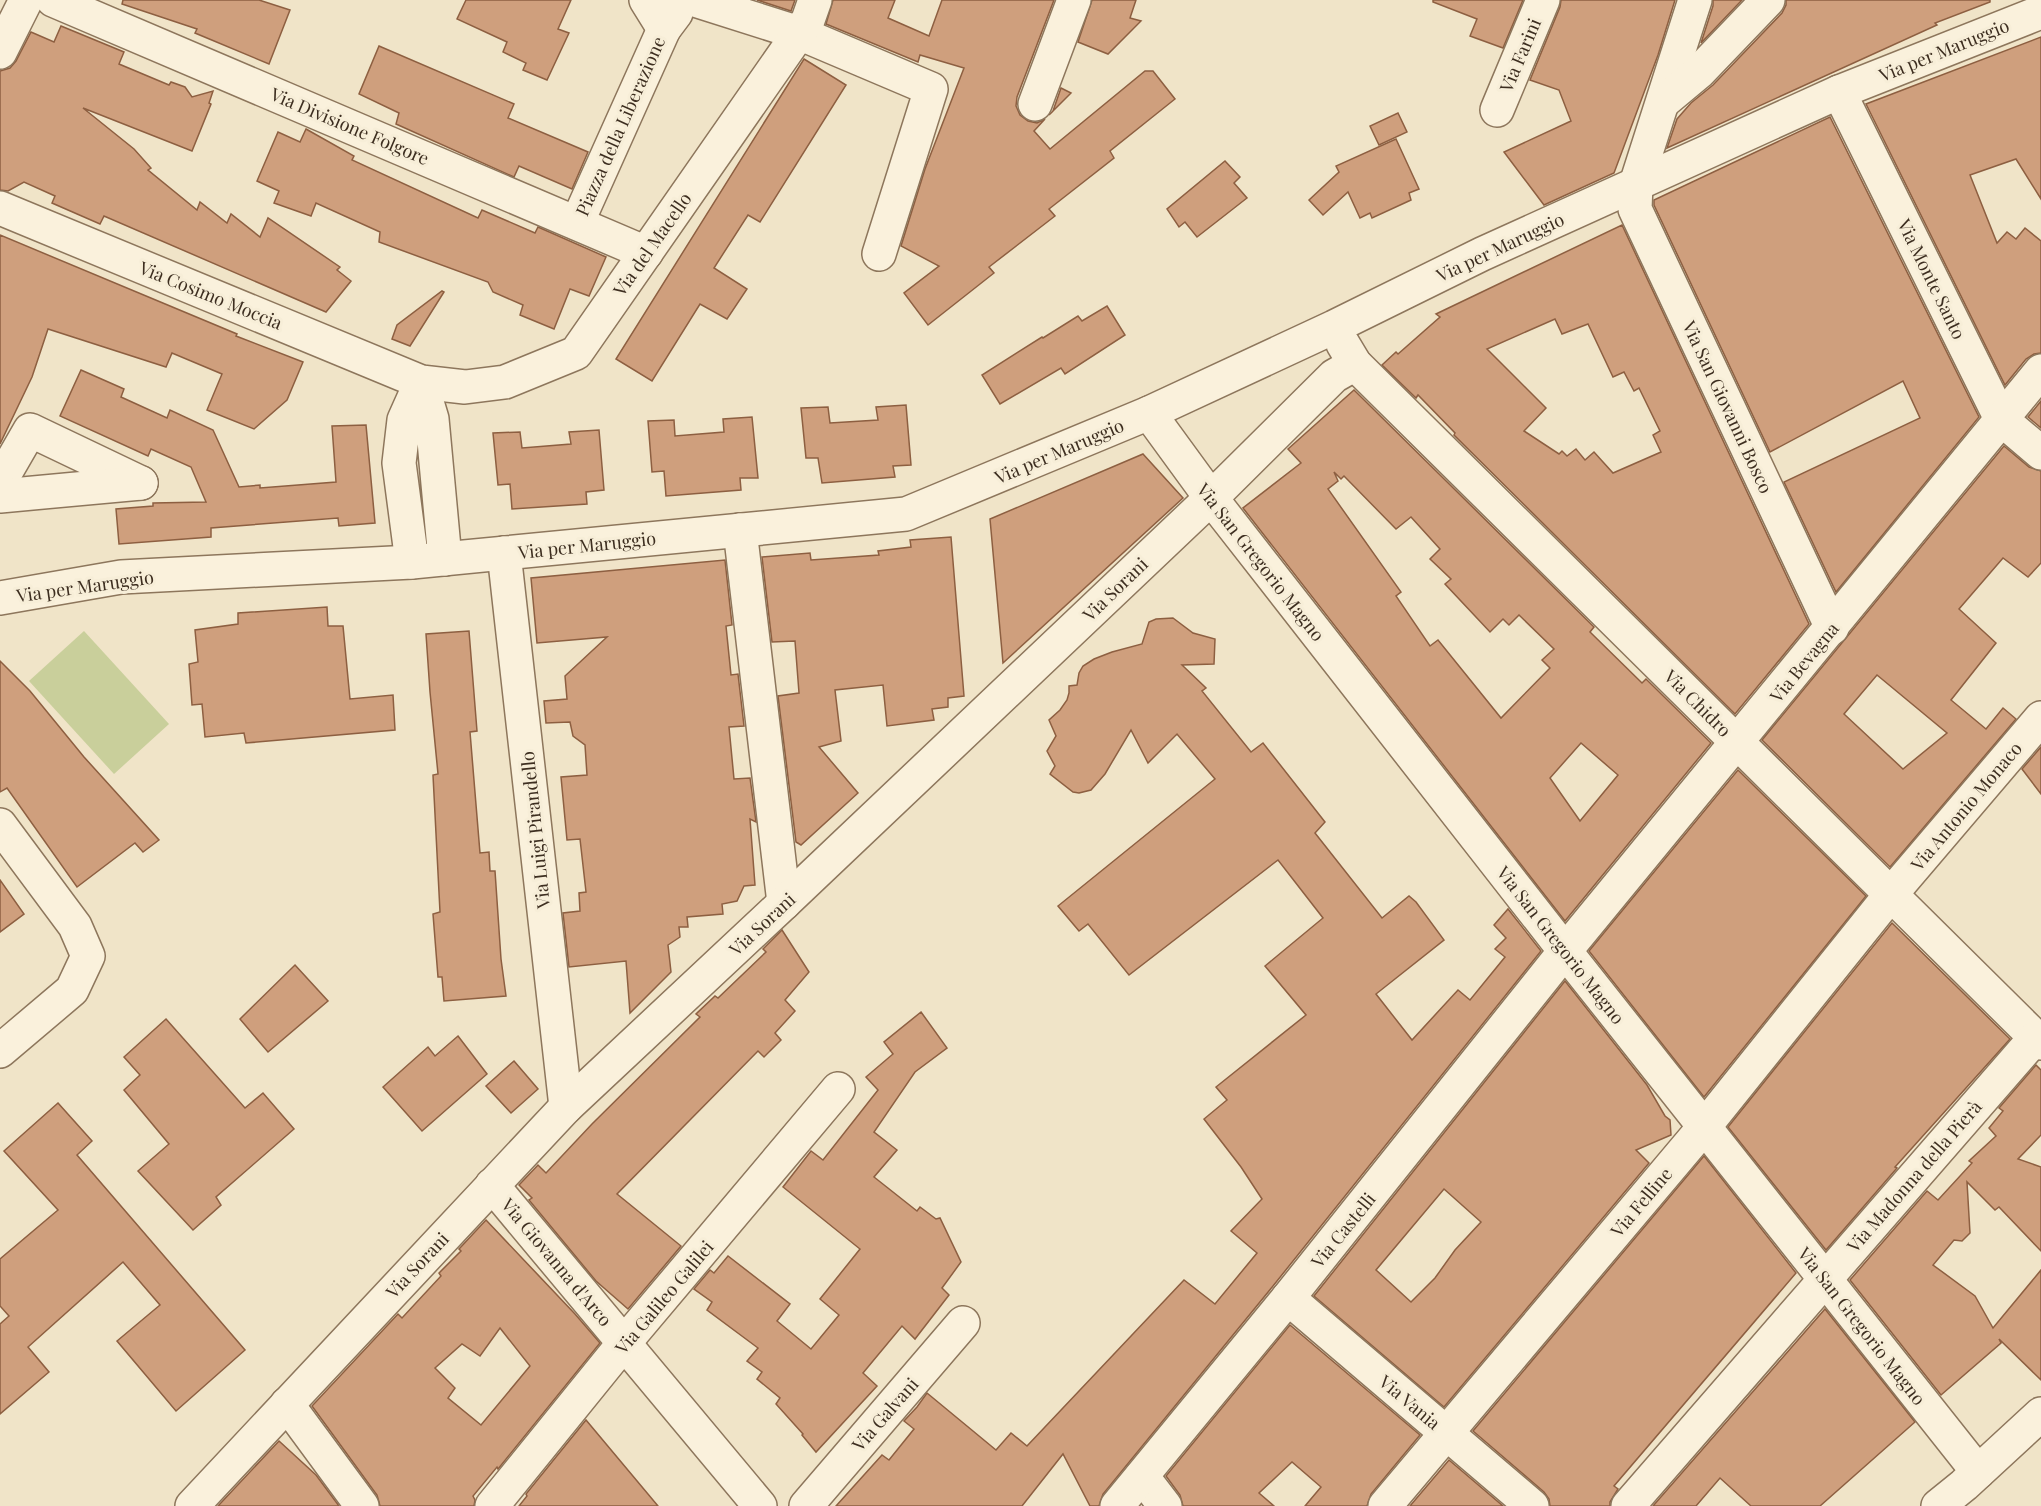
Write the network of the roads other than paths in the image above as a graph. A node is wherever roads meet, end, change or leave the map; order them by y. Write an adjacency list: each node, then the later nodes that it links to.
1 (26, 0): 14 (street)
2 (53, 0): 21 (street, Via Divisione Folgore)
3 (646, 0): 12 (street)
4 (686, 0): 12 (street, Piazza della Liberazione)
5 (695, 0): 13 (street)
6 (815, 0): 13 (street, Via del Macello)
7 (1074, 0): 17 (street)
8 (1543, 0): 18 (street, Via Farini)
9 (1695, 0): 16 (street)
10 (1768, 0): 16 (street)
11 (2041, 12): 15 (street, Via per Maruggio)
12 (664, 29): 21 (street, Piazza della Liberazione)
13 (799, 33): 22 (street, Via del Macello); 23 (street)
14 (0, 51)
15 (1839, 92): 19 (street, Via per Maruggio); 29 (street, Via Monte Santo)
16 (1663, 102): 19 (street)
17 (1035, 104)
18 (1497, 110)
19 (1636, 184): 24 (street, Via per Maruggio); 39 (street, Via San Giovanni Bosco)
20 (0, 208): 27 (street, Via Cosimo Moccia)
21 (577, 224): 22 (street, Via Divisione Folgore)
22 (646, 253): 27 (street, Via del Macello)
23 (879, 254)
24 (1334, 327): 25 (street, Via Chidro); 28 (street, Via per Maruggio)
25 (1355, 364): 33 (street, Via Sorani); 41 (street, Via Chidro)
26 (2041, 370): 29 (street, Via Bevagna)
27 (421, 382): 36 (street); 37 (street)
28 (1149, 413): 33 (street, Via San Gregorio Magno); 34 (street, Via per Maruggio)
29 (2001, 419): 30 (street, Via Monte Santo); 39 (street, Via Bevagna)
30 (2041, 453)
31 (0, 482): 32 (street)
32 (0, 496)
33 (1211, 498): 44 (street, Via Sorani); 45 (street, Via San Gregorio Magno)
34 (740, 530): 35 (street, Via per Maruggio); 44 (street)
35 (504, 553): 36 (street, Via per Maruggio); 49 (street, Via Luigi Pirandello)
36 (445, 559): 37 (street, Via per Maruggio)
37 (412, 562): 38 (street, Via per Maruggio)
38 (0, 598)
39 (1832, 628): 41 (street, Via Bevagna)
40 (2041, 718): 43 (street, Via Antonio Monaco)
41 (1738, 742): 43 (street, Via Chidro); 45 (street, Via Bevagna)
42 (1, 828): 47 (street)
43 (1891, 894): 46 (street, Via Chidro); 50 (street, Via Felline)
44 (784, 903): 49 (street, Via Sorani)
45 (1565, 951): 50 (street, Via San Gregorio Magno); 53 (street, Via Castelli)
46 (2038, 1040): 52 (street, Via Madonna della Pierà)
47 (0, 1051)
48 (838, 1089): 55 (street, Via Galileo Galilei)
49 (566, 1107): 51 (street, Via Sorani)
50 (1705, 1126): 52 (street, Via San Gregorio Magno); 58 (street, Via Felline)
51 (492, 1185): 55 (street, Via Giovanna d'Arco); 56 (street, Via Sorani)
52 (1825, 1278): 59 (street, Via San Gregorio Magno); 70 (street, Via Madonna della Pierà)
53 (1288, 1298): 58 (street, Via Vania); 60 (street, Via Castelli)
54 (963, 1323): 65 (street, Via Galvani)
55 (624, 1343): 63 (street, Via Galileo Galilei); 64 (street, Via Giovanna d'Arco)
56 (287, 1404): 61 (street, Via Sorani); 62 (street)
57 (2041, 1414): 59 (street)
58 (1446, 1433): 68 (street, Via Felline); 69 (street, Via Vania)
59 (1978, 1472): 71 (street)
60 (1142, 1476): 66 (street, Via Castelli); 67 (street)
61 (192, 1506)
62 (362, 1506)
63 (492, 1506)
64 (760, 1506)
65 (806, 1506)
66 (1117, 1506)
67 (1165, 1506)
68 (1385, 1506)
69 (1532, 1506)
70 (1628, 1506)
71 (1938, 1506)

